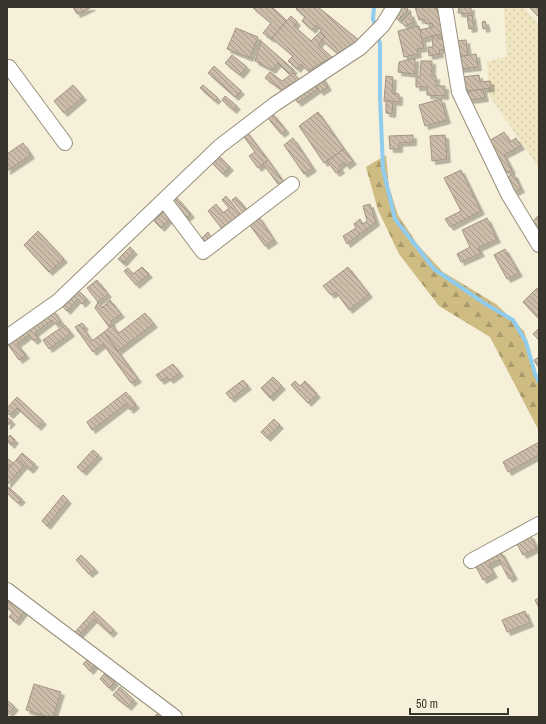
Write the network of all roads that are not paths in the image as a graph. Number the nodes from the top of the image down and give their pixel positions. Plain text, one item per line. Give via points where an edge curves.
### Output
1 (394, 7) edge
2 (445, 7) edge
3 (7, 67) edge
4 (65, 143) dead end
5 (292, 184) dead end
6 (164, 200) junction
7 (539, 246) edge
8 (7, 337) edge
9 (539, 524) edge
10 (471, 561) dead end
11 (7, 590) edge
12 (175, 717) edge

1 - 6 street via 383,25 360,48 275,104 220,146
2 - 7 street via 459,92 508,194
3 - 4 street
5 - 6 street via 203,252
6 - 8 street via 58,301
9 - 10 street
11 - 12 street

